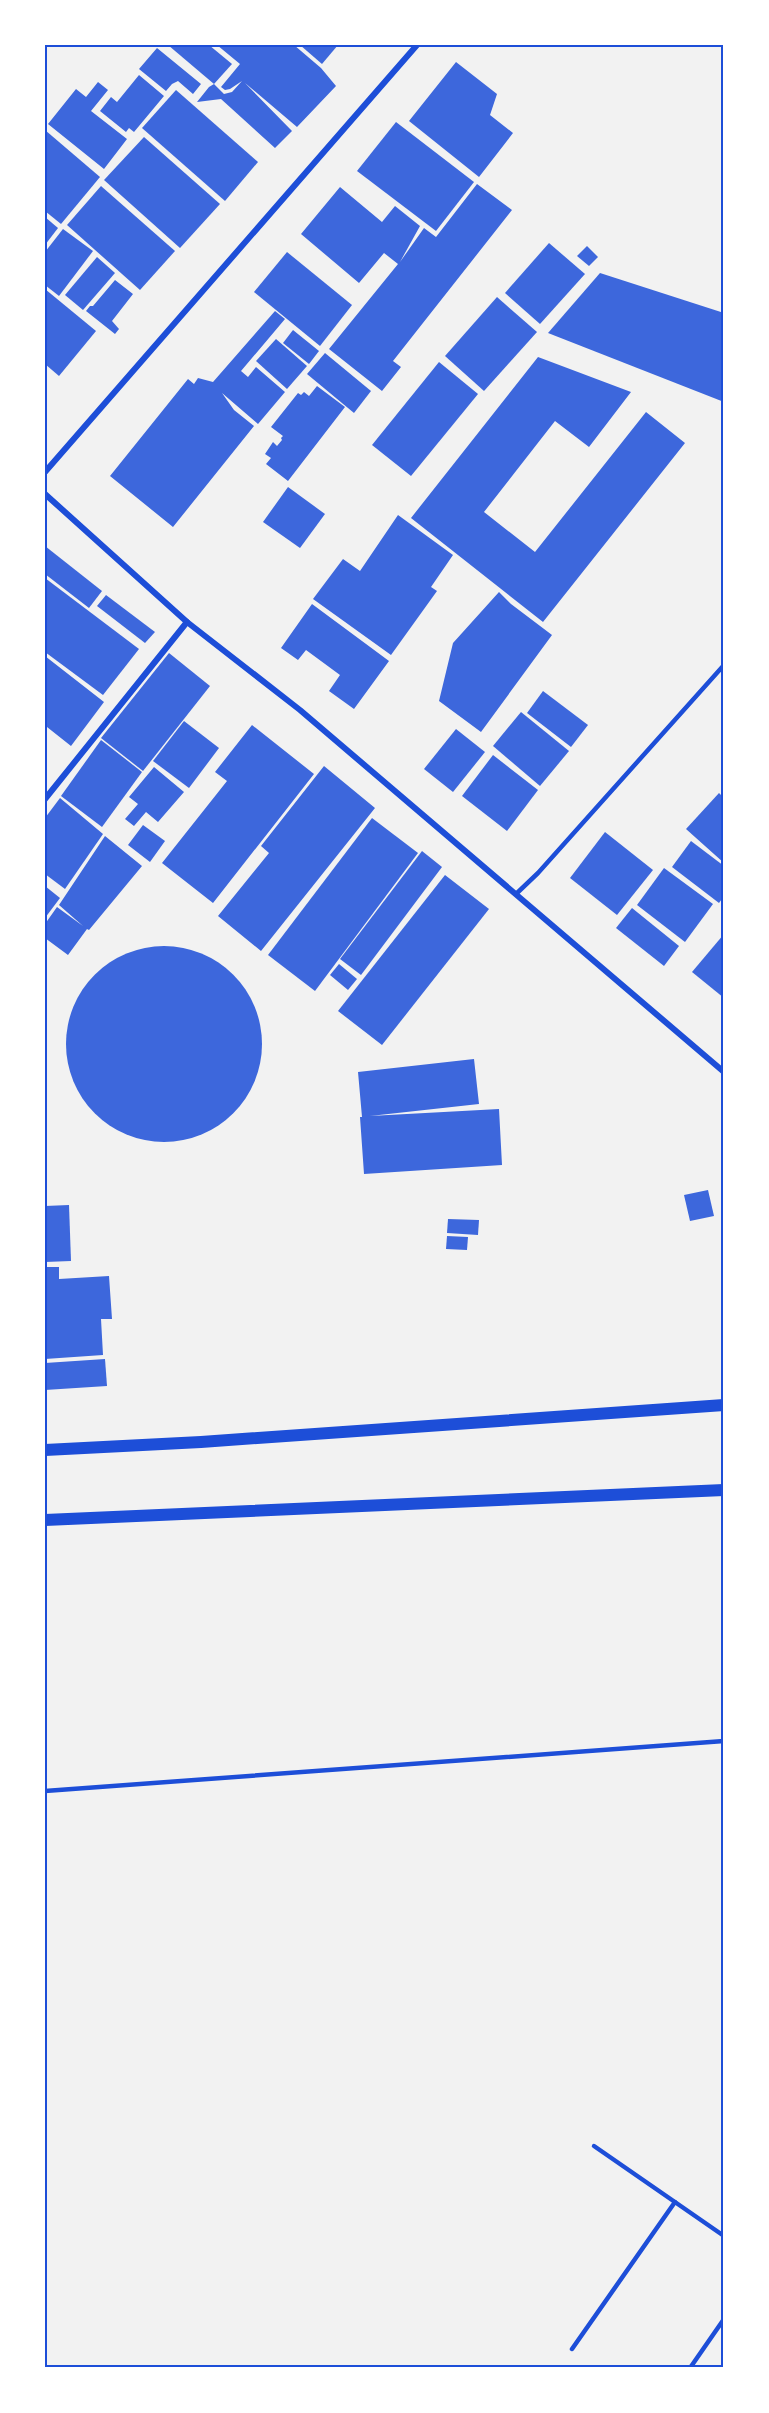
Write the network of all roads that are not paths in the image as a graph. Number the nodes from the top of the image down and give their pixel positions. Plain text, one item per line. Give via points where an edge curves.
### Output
1 (417, 45) edge
2 (45, 472) edge
3 (45, 494) edge
4 (187, 622) junction
5 (724, 665) edge
6 (45, 799) edge
7 (516, 894) junction
8 (724, 1072) edge
9 (724, 1405) edge
10 (45, 1450) edge
11 (724, 1491) edge
12 (45, 1520) edge
13 (724, 1741) edge
14 (45, 1791) edge
15 (594, 2146) dead end
16 (675, 2202) junction
17 (724, 2236) edge
18 (724, 2319) edge
19 (572, 2349) dead end
20 (690, 2368) edge

1 - 2 street
3 - 4 street
4 - 6 street
4 - 7 street via 300,710
5 - 7 lane
7 - 8 street
9 - 10 main road
11 - 12 main road
13 - 14 lane
15 - 16 lane
16 - 17 lane
16 - 19 lane
18 - 20 lane

